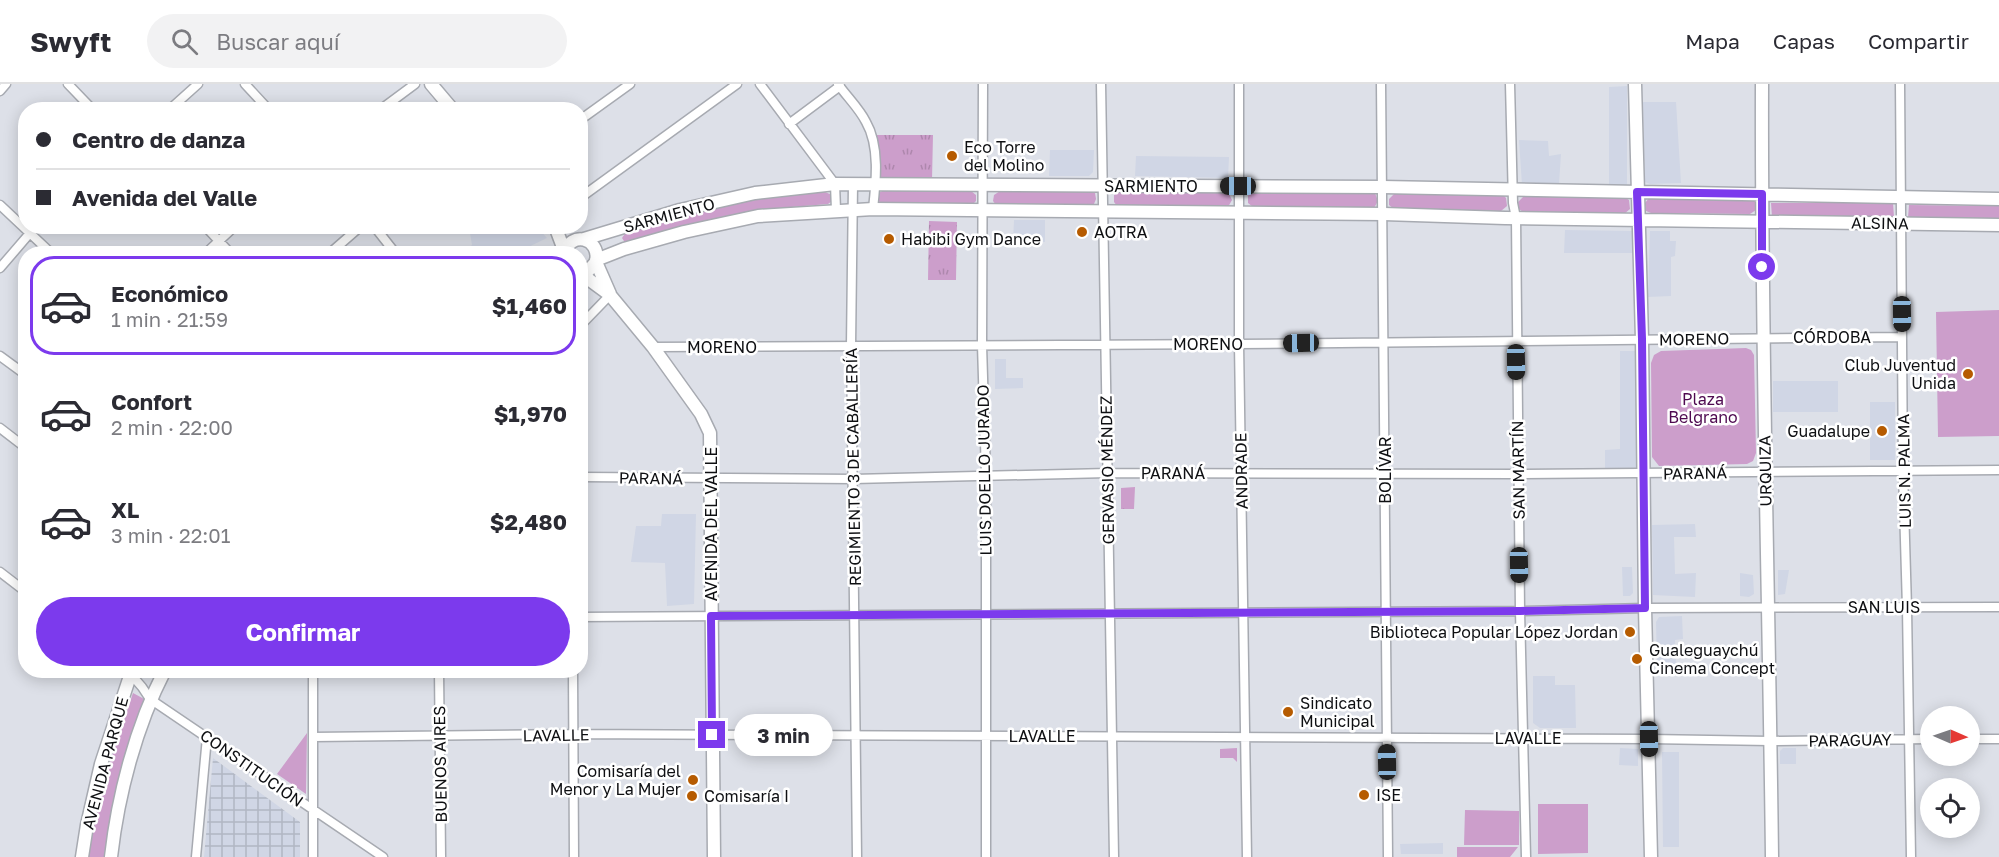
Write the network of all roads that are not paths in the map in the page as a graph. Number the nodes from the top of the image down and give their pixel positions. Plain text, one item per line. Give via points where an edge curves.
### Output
1 (6, 84) edge
2 (68, 84) edge
3 (198, 84) edge
4 (245, 84) edge
5 (415, 84) edge
6 (431, 84) edge
7 (630, 84) edge
8 (737, 84) edge
9 (760, 84) edge
10 (983, 84) edge
11 (1101, 84) edge
12 (1239, 84) edge
13 (1382, 84) edge
14 (1510, 84) edge
15 (1635, 84) edge
16 (1762, 84) edge
17 (1900, 84) edge
18 (839, 85) edge
19 (0, 91) edge
20 (85, 102) edge
21 (178, 102) edge
22 (262, 102) edge
23 (391, 102) edge
24 (446, 102) edge
25 (588, 114) edge
26 (789, 124) junction
27 (835, 184) junction
28 (853, 184) junction
29 (875, 184) junction
30 (983, 184) junction
31 (1102, 186) junction
32 (1238, 186) junction
33 (1383, 188) junction
34 (1513, 190) junction
35 (588, 192) edge
36 (1637, 192) junction
37 (1762, 194) junction
38 (1901, 196) junction
39 (1999, 199) edge
40 (0, 205) edge
41 (873, 209) junction
42 (983, 209) junction
43 (836, 210) junction
44 (852, 210) junction
45 (1102, 212) junction
46 (1238, 213) junction
47 (1384, 214) junction
48 (18, 218) edge
49 (1516, 218) junction
50 (1638, 219) junction
51 (1761, 221) junction
52 (1900, 224) junction
53 (1999, 225) edge
54 (29, 234) edge
55 (37, 234) edge
56 (212, 234) edge
57 (227, 234) edge
58 (352, 234) edge
59 (380, 234) edge
60 (574, 234) edge
61 (581, 239) junction
62 (219, 241) junction
63 (19, 246) edge
64 (46, 246) edge
65 (214, 246) edge
66 (224, 246) edge
67 (338, 246) edge
68 (390, 246) edge
69 (567, 246) edge
70 (18, 247) edge
71 (596, 261) junction
72 (0, 268) edge
73 (588, 271) edge
74 (588, 279) edge
75 (610, 295) junction
76 (588, 318) edge
77 (1762, 337) junction
78 (1902, 337) junction
79 (1642, 339) junction
80 (1516, 340) junction
81 (1384, 341) junction
82 (1104, 344) junction
83 (1239, 344) junction
84 (982, 345) junction
85 (851, 346) junction
86 (654, 347) junction
87 (0, 356) edge
88 (18, 369) edge
89 (0, 428) edge
90 (18, 442) edge
91 (1999, 470) edge
92 (1765, 471) junction
93 (1902, 472) junction
94 (1108, 473) junction
95 (1644, 473) junction
96 (1241, 474) junction
97 (1385, 474) junction
98 (1518, 474) junction
99 (986, 475) junction
100 (588, 477) edge
101 (710, 479) junction
102 (853, 479) junction
103 (0, 572) edge
104 (18, 586) edge
105 (1999, 607) edge
106 (1645, 608) junction
107 (1769, 608) junction
108 (1907, 608) junction
109 (1520, 611) junction
110 (1386, 612) junction
111 (1244, 613) junction
112 (985, 614) junction
113 (1110, 614) junction
114 (854, 615) junction
115 (711, 616) junction
116 (588, 617) edge
117 (128, 678) edge
118 (135, 678) edge
119 (161, 678) edge
120 (314, 678) edge
121 (439, 678) edge
122 (573, 678) edge
123 (150, 699) junction
124 (573, 734) junction
125 (712, 735) junction
126 (856, 735) junction
127 (440, 736) junction
128 (985, 736) junction
129 (207, 737) junction
130 (313, 737) junction
131 (1112, 737) junction
132 (1245, 737) junction
133 (1387, 738) junction
134 (1523, 738) junction
135 (1649, 739) junction
136 (1909, 739) junction
137 (1920, 739) edge
138 (1980, 739) edge
139 (1999, 739) edge
140 (1770, 741) junction
141 (313, 810) junction
142 (82, 857) edge
143 (111, 857) edge
144 (196, 857) edge
145 (313, 857) edge
146 (383, 857) edge
147 (441, 857) edge
148 (574, 857) edge
149 (714, 857) edge
150 (857, 857) edge
151 (986, 857) edge
152 (1114, 857) edge
153 (1247, 857) edge
154 (1388, 857) edge
155 (1526, 857) edge
156 (1651, 857) edge
157 (1772, 857) edge
158 (1911, 857) edge

1 - 19 street
2 - 20 street
3 - 21 street
4 - 22 street
5 - 23 street
6 - 24 main road
7 - 25 street
8 - 35 street
9 - 26 street
10 - 30 street, LUIS DOELLO JURADO
11 - 31 street, GERVASIO MÉNDEZ
12 - 32 street, ANDRADE
13 - 33 street, BOLÍVAR
14 - 34 street, SAN MARTÍN
15 - 36 main road
16 - 37 main road, URQUIZA
17 - 38 street, LUIS N. PALMA
18 - 26 street
18 - 29 street via 871,131
26 - 27 street
27 - 28 main road, SARMIENTO
27 - 43 street
27 - 61 main road, SARMIENTO via 755,193
28 - 29 main road, SARMIENTO
28 - 44 street, REGIMIENTO 3 DE CABALLERÍA
29 - 30 main road, SARMIENTO
29 - 41 street
30 - 31 main road, SARMIENTO
30 - 42 street, LUIS DOELLO JURADO
31 - 32 main road, SARMIENTO
31 - 45 street, GERVASIO MÉNDEZ
32 - 33 main road, SARMIENTO
32 - 46 street, ANDRADE
33 - 34 main road, SARMIENTO
33 - 47 street, BOLÍVAR
34 - 36 main road, SARMIENTO
34 - 49 street, SAN MARTÍN
36 - 37 main road, SARMIENTO
36 - 50 main road
37 - 38 main road, ALSINA
37 - 51 main road, URQUIZA
38 - 39 main road, ALSINA
38 - 52 street, LUIS N. PALMA
40 - 48 street
41 - 42 main road, SARMIENTO
41 - 44 main road, SARMIENTO
42 - 45 main road, SARMIENTO
42 - 84 street, LUIS DOELLO JURADO
43 - 44 main road, SARMIENTO
43 - 71 main road, SARMIENTO via 758,216 684,231
44 - 85 street, REGIMIENTO 3 DE CABALLERÍA
45 - 46 main road, SARMIENTO
45 - 82 street, GERVASIO MÉNDEZ
46 - 47 main road, SARMIENTO
46 - 83 street, ANDRADE
47 - 49 main road, SARMIENTO
47 - 81 street, BOLÍVAR
49 - 50 main road, SARMIENTO
49 - 80 street, SAN MARTÍN
50 - 51 main road, SARMIENTO
50 - 79 main road
51 - 52 main road, ALSINA
51 - 77 main road, URQUIZA
52 - 53 main road, ALSINA
52 - 78 street, LUIS N. PALMA
54 - 63 street
55 - 64 street
56 - 62 street
57 - 62 street
58 - 67 street
59 - 68 street
60 - 61 main road
61 - 69 main road
61 - 71 main road via 594,246
62 - 65 street
62 - 66 street
70 - 72 street
71 - 73 main road, SARMIENTO
71 - 75 main road
74 - 75 main road
75 - 76 street
75 - 86 main road, AVENIDA DEL VALLE
77 - 78 street, CÓRDOBA
77 - 79 street, MORENO
77 - 92 main road, URQUIZA
78 - 93 street, LUIS N. PALMA
79 - 80 street, MORENO
79 - 95 main road
80 - 81 street, MORENO
80 - 98 street, SAN MARTÍN
81 - 83 street, MORENO
81 - 97 street, BOLÍVAR
82 - 83 street, MORENO
82 - 84 street, MORENO
82 - 94 street, GERVASIO MÉNDEZ
83 - 96 street, ANDRADE
84 - 85 street, MORENO
84 - 99 street, LUIS DOELLO JURADO
85 - 86 street, MORENO
85 - 102 street, REGIMIENTO 3 DE CABALLERÍA
86 - 101 main road, AVENIDA DEL VALLE via 710,433
87 - 88 street
89 - 90 street
91 - 93 street, PARANÁ
92 - 93 street, PARANÁ
92 - 95 street, PARANÁ
92 - 107 main road, URQUIZA
93 - 108 street, LUIS N. PALMA
94 - 96 street, PARANÁ
94 - 99 street, PARANÁ
94 - 113 street, GERVASIO MÉNDEZ
95 - 98 street, PARANÁ
95 - 106 main road
96 - 97 street, PARANÁ
96 - 111 street, ANDRADE
97 - 98 street, PARANÁ
97 - 110 street, BOLÍVAR
98 - 109 street, SAN MARTÍN
99 - 102 street, PARANÁ
99 - 112 street, LUIS DOELLO JURADO
100 - 101 street, PARANÁ
101 - 102 street, PARANÁ
101 - 115 main road, AVENIDA DEL VALLE
102 - 114 street, REGIMIENTO 3 DE CABALLERÍA
103 - 104 street
105 - 108 street, SAN LUIS
106 - 107 street, SAN LUIS
106 - 109 street, SAN LUIS
106 - 135 main road
107 - 108 street, SAN LUIS
107 - 140 main road, URQUIZA
108 - 136 street, LUIS N. PALMA
109 - 110 street, SAN LUIS
109 - 134 street, SAN MARTÍN
110 - 111 street, SAN LUIS
110 - 133 street, BOLÍVAR
111 - 113 street, SAN LUIS
111 - 132 street, ANDRADE
112 - 113 street, SAN LUIS
112 - 114 street, SAN LUIS
112 - 128 street, LUIS DOELLO JURADO
113 - 131 street, GERVASIO MÉNDEZ
114 - 115 street, SAN LUIS
114 - 126 street, REGIMIENTO 3 DE CABALLERÍA
115 - 116 street, SAN LUIS
115 - 125 main road, AVENIDA DEL VALLE
117 - 142 main road, AVENIDA PARQUE via 101,764
118 - 123 street, CONSTITUCIÓN
119 - 123 main road, AVENIDA PARQUE
120 - 130 street
121 - 127 street, BUENOS AIRES
122 - 124 street
123 - 129 street, CONSTITUCIÓN
123 - 143 main road, AVENIDA PARQUE via 123,791
124 - 125 street, LAVALLE
124 - 127 street, LAVALLE
124 - 148 street
125 - 126 street, LAVALLE
125 - 149 main road, AVENIDA DEL VALLE
126 - 128 street, LAVALLE
126 - 150 street, REGIMIENTO 3 DE CABALLERÍA
127 - 130 street, LAVALLE
127 - 147 street, BUENOS AIRES
128 - 131 street, LAVALLE
128 - 151 street, LUIS DOELLO JURADO
129 - 141 street, CONSTITUCIÓN
129 - 144 street
130 - 141 street
131 - 132 street, LAVALLE
131 - 152 street, GERVASIO MÉNDEZ
132 - 133 street, LAVALLE
132 - 153 street, ANDRADE
133 - 134 street, LAVALLE
133 - 154 street, BOLÍVAR
134 - 135 street, LAVALLE
134 - 155 street, SAN MARTÍN
135 - 140 street, LAVALLE
135 - 156 main road
136 - 137 street, PARAGUAY
136 - 140 street, PARAGUAY
136 - 158 street, LUIS N. PALMA
138 - 139 street
140 - 157 main road, URQUIZA
141 - 145 street
141 - 146 street, CONSTITUCIÓN

